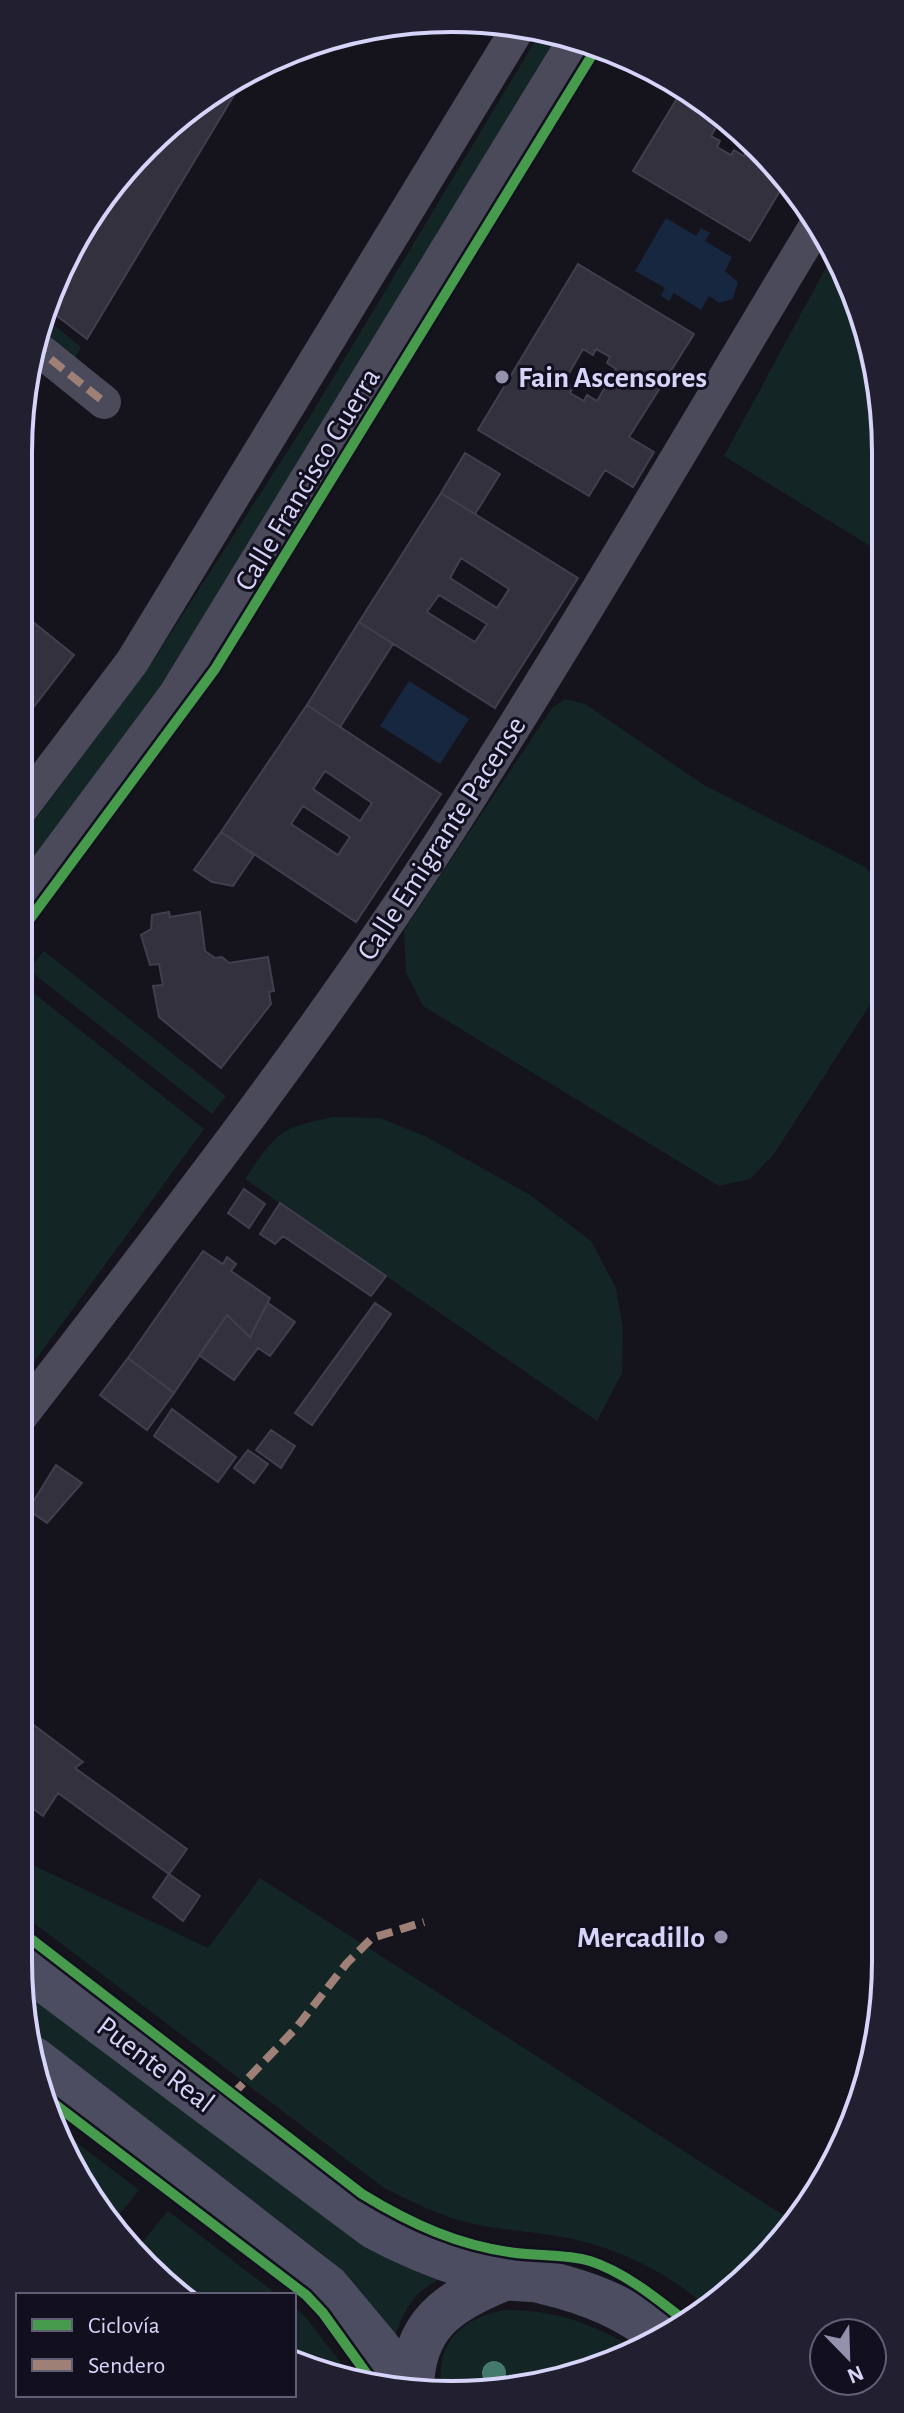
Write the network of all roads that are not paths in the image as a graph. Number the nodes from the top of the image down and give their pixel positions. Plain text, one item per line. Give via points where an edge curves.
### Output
1 (513, 37) edge
2 (570, 49) edge
3 (811, 234) edge
4 (44, 353) edge
5 (104, 402) dead end
6 (32, 794) edge
7 (32, 887) edge
8 (32, 1402) edge
9 (32, 1972) edge
10 (46, 2068) edge
11 (504, 2279) junction
12 (652, 2330) edge
13 (399, 2377) edge
14 (411, 2379) edge

1 - 6 street, Calle Francisco Guerra via 132,662
2 - 7 street, Calle Francisco Guerra via 175,695
3 - 8 street, Calle Emigrante Pacense via 445,837 241,1130
4 - 5 street
9 - 11 main road, Puente Real via 374,2227
10 - 13 main road, Puente Real via 328,2287
11 - 12 main road, Puente Real via 540,2281 591,2296 630,2313
11 - 14 main road, Puente Real via 463,2295 441,2312 425,2332

